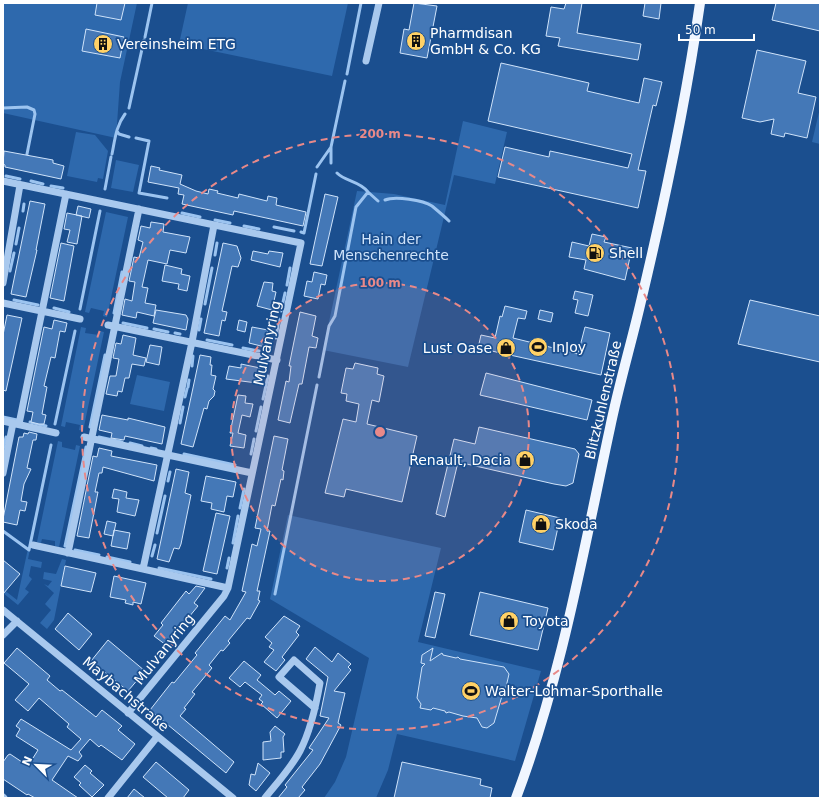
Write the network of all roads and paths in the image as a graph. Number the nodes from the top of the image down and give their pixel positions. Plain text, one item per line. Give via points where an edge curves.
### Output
1 (379, 3) edge
2 (700, 3) edge
3 (366, 61) dead end
4 (3, 181) edge
5 (20, 185) junction
6 (66, 194) junction
7 (138, 209) junction
8 (214, 225) junction
9 (3, 283) edge
10 (3, 303) edge
11 (42, 311) junction
12 (80, 319) dead end
13 (111, 326) junction
14 (192, 342) junction
15 (277, 360) junction
16 (3, 421) edge
17 (16, 424) junction
18 (56, 433) dead end
19 (88, 438) junction
20 (168, 456) junction
21 (3, 473) edge
22 (252, 473) junction
23 (33, 545) dead end
24 (68, 553) junction
25 (143, 569) junction
26 (228, 588) junction
27 (3, 610) edge
28 (17, 622) junction
29 (3, 636) edge
30 (315, 708) junction
31 (128, 713) junction
32 (157, 737) junction
33 (108, 798) edge
34 (233, 798) edge
35 (265, 798) edge
36 (516, 798) edge

1 - 3 street
2 - 36 main road, Blitzkuhlenstraße via 675,148 610,427 585,552 555,674
4 - 5 street, Mulvanyring
5 - 6 street, Mulvanyring
5 - 9 street
6 - 7 street, Mulvanyring
6 - 11 street
7 - 8 street, Mulvanyring
7 - 13 street
8 - 14 street
8 - 15 street, Mulvanyring via 301,243
10 - 11 street
11 - 12 street
11 - 17 street
13 - 14 street
13 - 19 street
14 - 15 street
14 - 20 street
15 - 22 street, Mulvanyring
16 - 17 street
17 - 18 street
17 - 21 street
19 - 20 street
19 - 24 street
20 - 22 street
20 - 25 street
22 - 26 street, Mulvanyring
23 - 24 street
24 - 25 street
25 - 26 street
26 - 31 street, Mulvanyring
27 - 28 street, Maybachstraße
28 - 29 street
28 - 31 street, Maybachstraße
30 - 30 street via 320,683 294,660 279,677
30 - 35 street via 299,752
31 - 32 street, Maybachstraße
32 - 33 street
32 - 34 street, Maybachstraße

